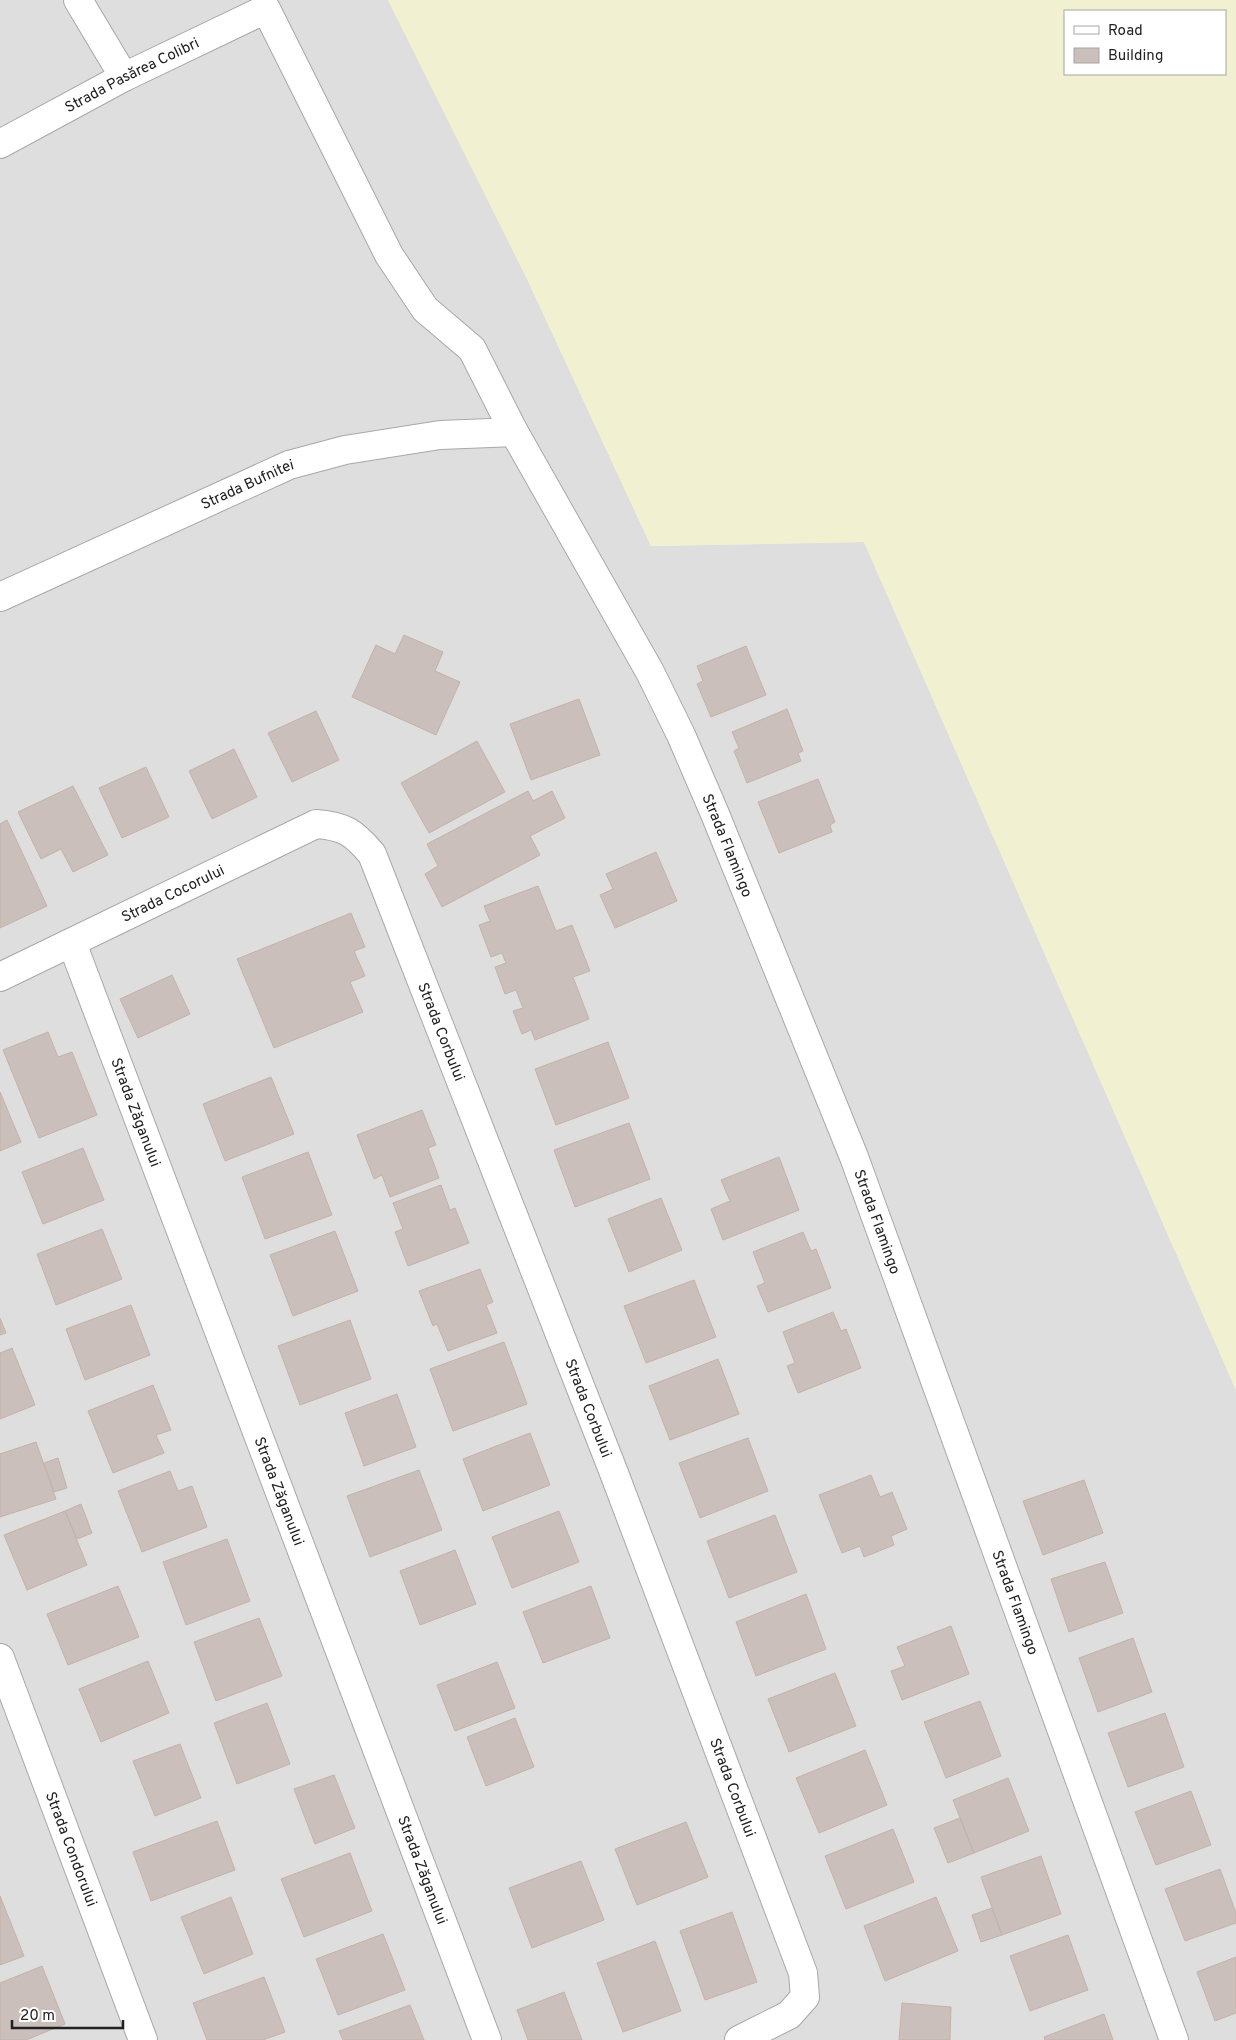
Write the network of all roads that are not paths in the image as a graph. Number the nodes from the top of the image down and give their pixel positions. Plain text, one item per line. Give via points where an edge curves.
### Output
1 (78, 0) edge
2 (266, 9) joint
3 (124, 77) junction
4 (0, 144) edge
5 (514, 432) junction
6 (0, 597) edge
7 (350, 831) joint
8 (72, 943) junction
9 (0, 977) edge
10 (0, 1658) edge
11 (143, 2040) edge
12 (487, 2040) edge
13 (739, 2040) edge
14 (1174, 2040) edge

1 - 3 street
2 - 3 street, Strada Pasărea Colibri
2 - 5 street, Strada Flamingo via 389,255 425,309 472,349
3 - 4 street, Strada Pasărea Colibri
5 - 6 street, Strada Bufnitei via 440,435 345,450 289,465
5 - 14 street, Strada Flamingo via 650,672 715,814 854,1156
7 - 8 street, Strada Cocorului via 334,825 316,824
7 - 13 street, Strada Corbului via 372,854 803,1973 805,1997 789,2015
8 - 9 street, Strada Cocorului
8 - 12 street, Strada Zăganului
10 - 11 street, Strada Condorului

